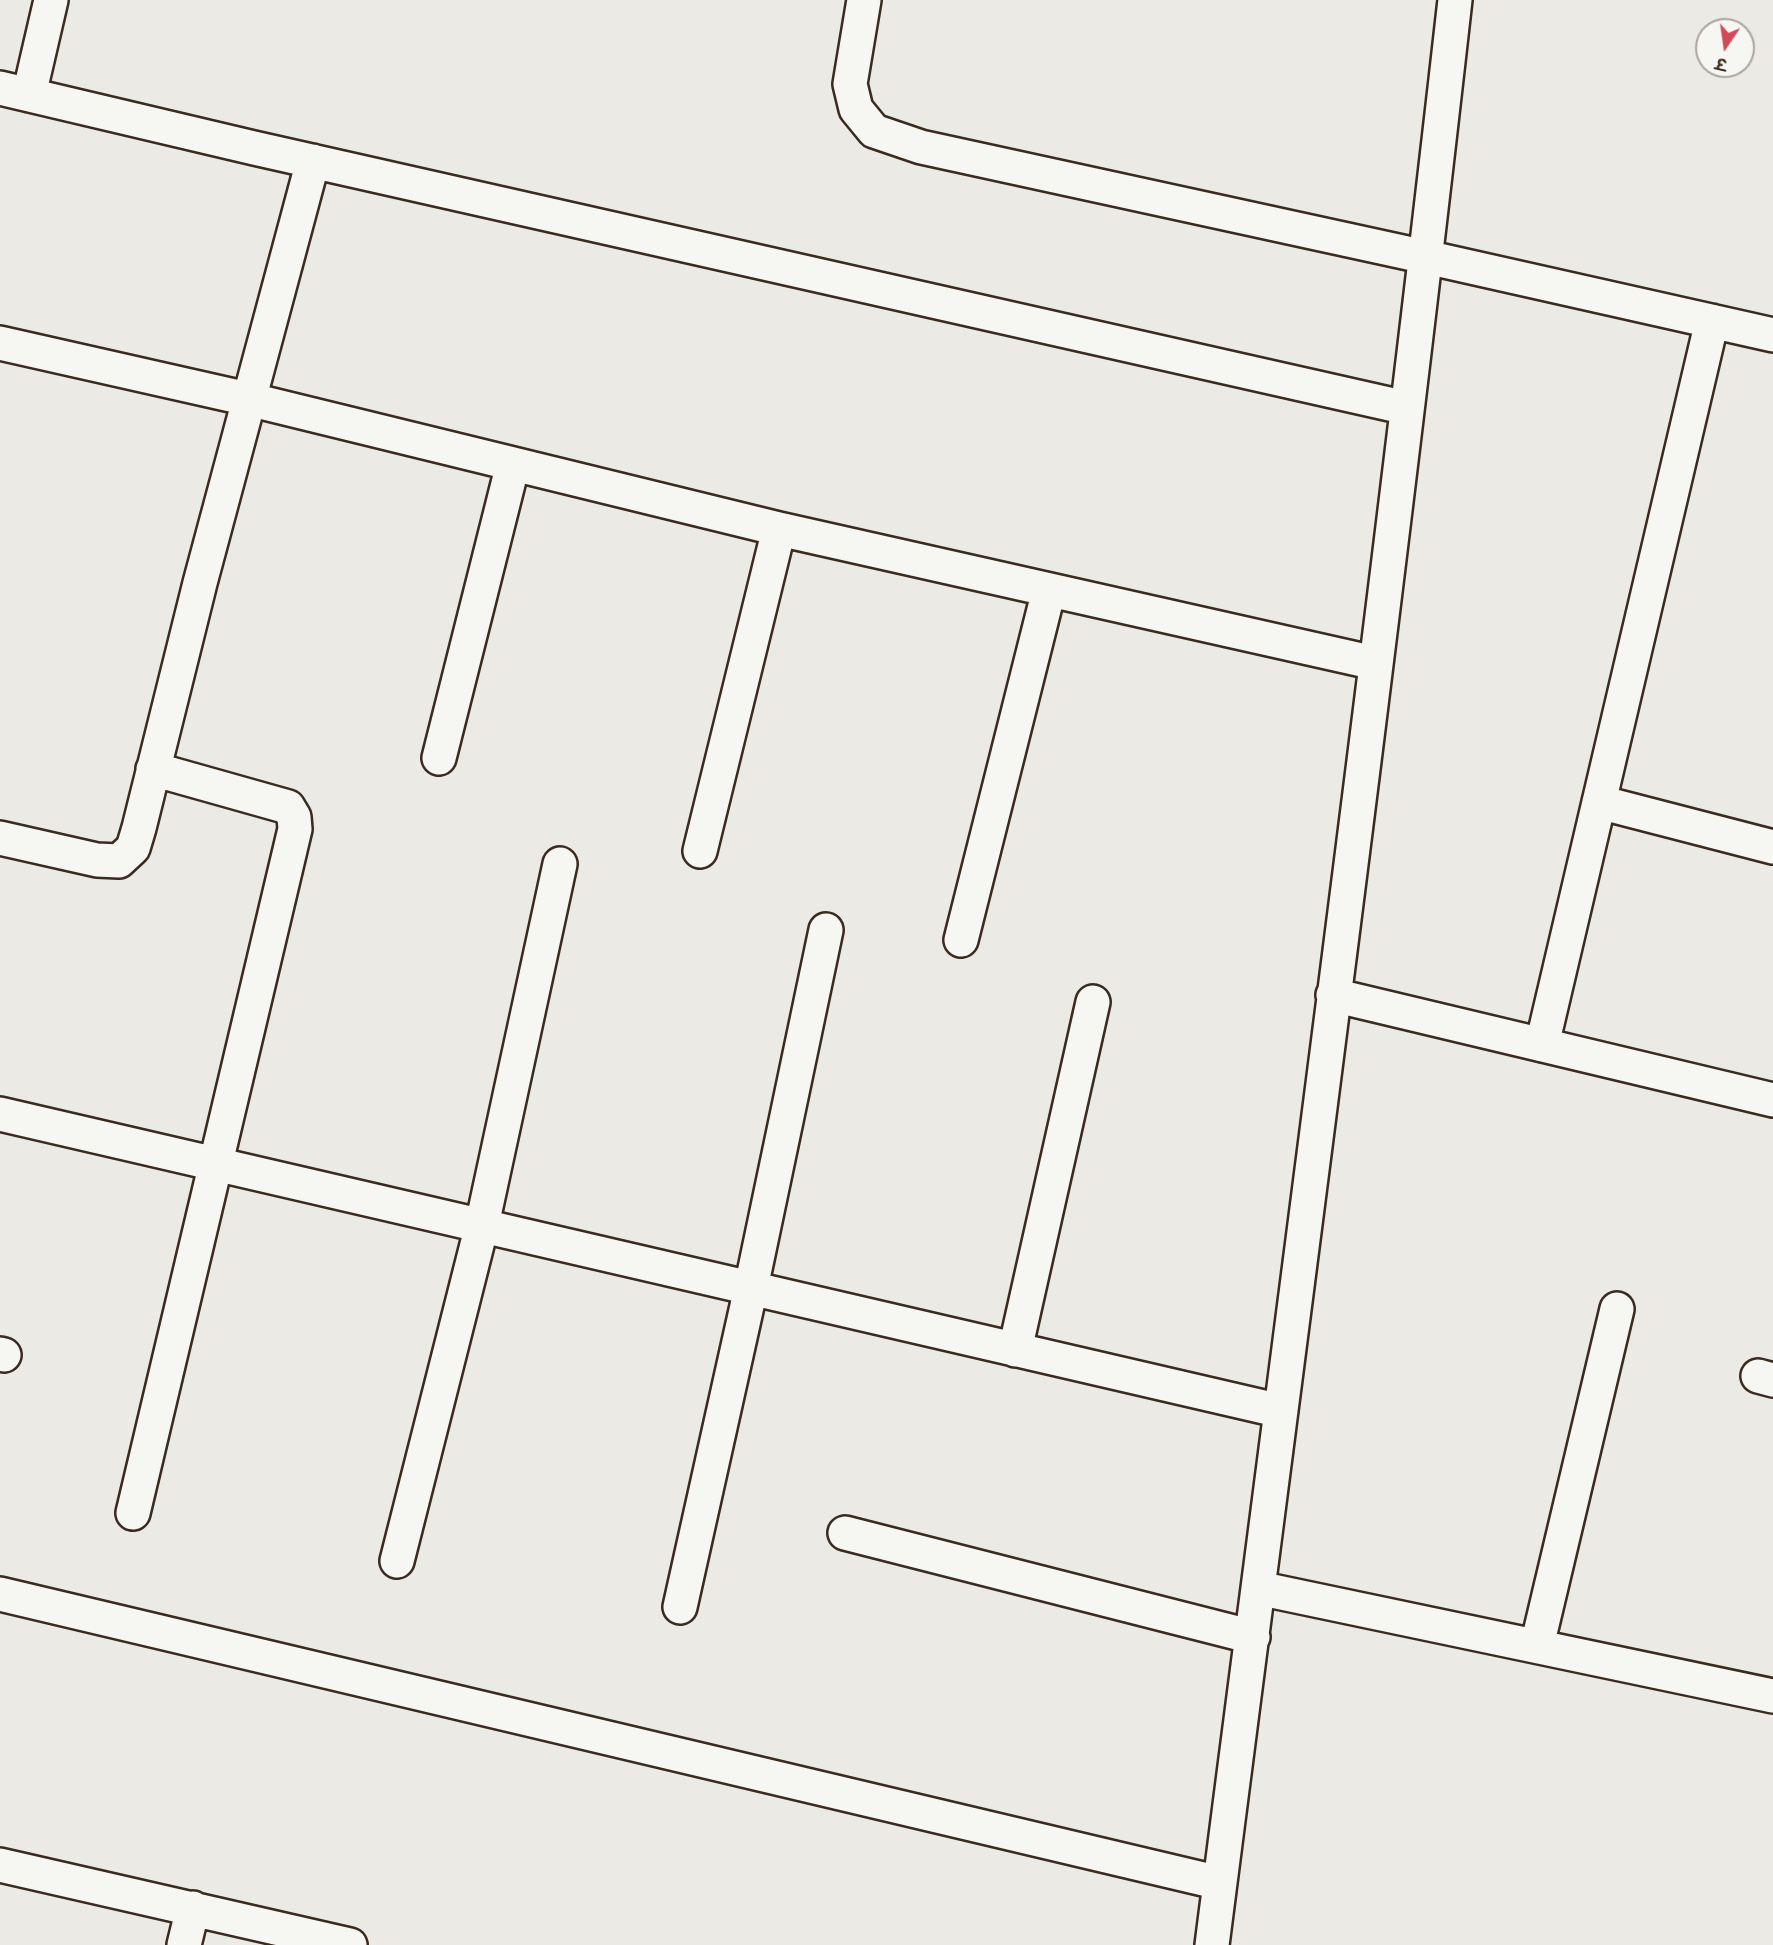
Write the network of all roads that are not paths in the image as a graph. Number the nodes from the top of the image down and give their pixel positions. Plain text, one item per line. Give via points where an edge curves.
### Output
1 (51, 0) edge
2 (864, 0) edge
3 (1455, 0) edge
4 (14, 91) edge
5 (312, 161) junction
6 (1426, 257) junction
7 (1712, 321) junction
8 (1773, 335) edge
9 (0, 343) edge
10 (248, 399) junction
11 (1407, 408) junction
12 (513, 464) junction
13 (779, 529) junction
14 (1048, 590) junction
15 (1375, 663) junction
16 (439, 758) dead end
17 (153, 769) junction
18 (1599, 802) junction
19 (0, 838) edge
20 (1773, 847) edge
21 (700, 851) dead end
22 (560, 864) dead end
23 (826, 930) dead end
24 (961, 940) dead end
25 (1333, 995) junction
26 (1093, 1002) dead end
27 (1542, 1045) junction
28 (1773, 1101) edge
29 (0, 1114) edge
30 (217, 1164) junction
31 (482, 1226) junction
32 (751, 1288) junction
33 (1617, 1309) dead end
34 (1015, 1350) junction
35 (1281, 1411) junction
36 (134, 1514) dead end
37 (845, 1533) dead end
38 (397, 1561) dead end
39 (1258, 1588) junction
40 (0, 1593) edge
41 (680, 1607) dead end
42 (1253, 1637) junction
43 (1538, 1646) junction
44 (1773, 1696) edge
45 (0, 1865) edge
46 (1220, 1882) junction
47 (193, 1908) junction
48 (184, 1945) edge
49 (350, 1945) edge
50 (1212, 1945) edge

1 - 4 street
2 - 6 street via 850,84 856,109 874,131 921,147
3 - 6 street
4 - 5 street
5 - 10 street
5 - 11 street
6 - 7 street
6 - 11 street
7 - 8 street
7 - 18 street
9 - 10 street
10 - 12 street
10 - 17 street
11 - 15 street
12 - 13 street
12 - 16 street
13 - 14 street
13 - 21 street
14 - 15 street
14 - 24 street
15 - 25 street
17 - 19 street via 133,848 119,861 97,860
17 - 30 street via 288,807 294,817 295,829
18 - 20 street
18 - 27 street
22 - 31 street
23 - 32 street
25 - 27 street
25 - 35 street
26 - 34 street
27 - 28 street
29 - 30 street
30 - 31 street
30 - 36 street
31 - 32 street
31 - 38 street
32 - 34 street
32 - 41 street
33 - 43 street
34 - 35 street
35 - 39 street
37 - 42 street
39 - 42 street
39 - 43 street
40 - 46 street
42 - 46 street
43 - 44 street
45 - 47 street
46 - 50 street
47 - 48 street
47 - 49 street

